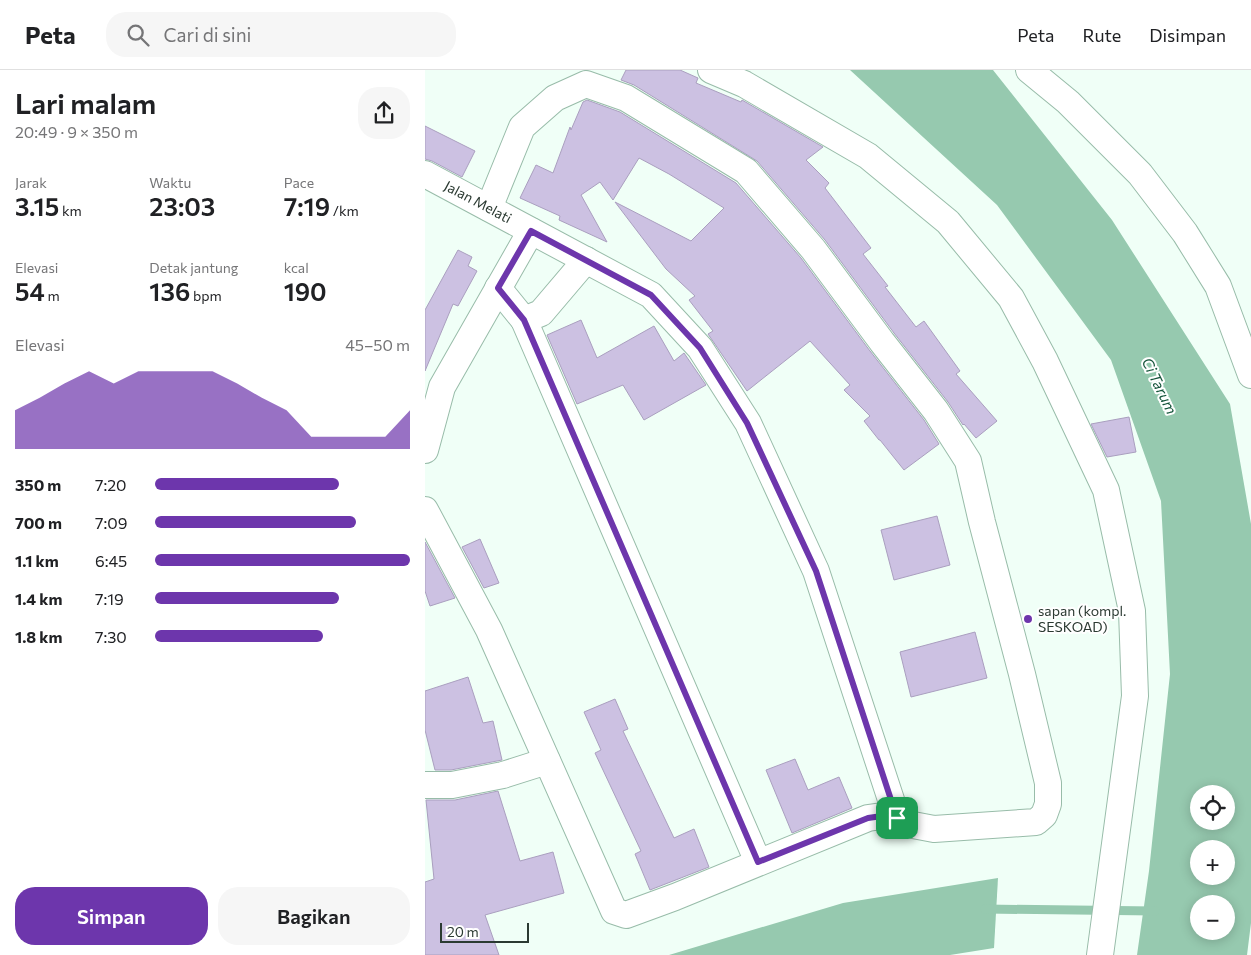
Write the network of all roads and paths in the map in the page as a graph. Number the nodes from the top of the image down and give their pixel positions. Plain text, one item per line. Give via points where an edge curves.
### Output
1 (711, 70) edge
2 (1029, 70) edge
3 (425, 174) edge
4 (489, 208) junction
5 (531, 231) junction
6 (586, 260) junction
7 (498, 288) junction
8 (524, 320) junction
9 (1251, 375) edge
10 (425, 450) edge
11 (425, 510) edge
12 (547, 762) junction
13 (425, 785) edge
14 (897, 818) junction
15 (758, 862) junction
16 (1102, 942) edge

1 - 16 street via 744,84 868,156 948,222 1011,298 1045,361 1106,490 1132,611 1135,696
2 - 9 street via 1068,102 1140,174 1185,233 1218,286
3 - 4 street, Jalan Melati
4 - 5 street, Jalan Melati
4 - 14 street via 522,127 555,98 586,84 627,98 746,171 813,249 936,411 968,461 1048,783 1048,804 1044,815 1036,822 933,829 913,826
5 - 6 street, Jalan Melati
5 - 7 street
6 - 8 street via 541,313
6 - 14 street, Jalan Melati via 651,295 700,348 747,423 816,571
7 - 8 street
7 - 10 street via 442,387
8 - 15 street
11 - 12 street via 489,630
12 - 13 street via 452,785
12 - 15 street via 614,911 627,915
14 - 15 street via 868,818

